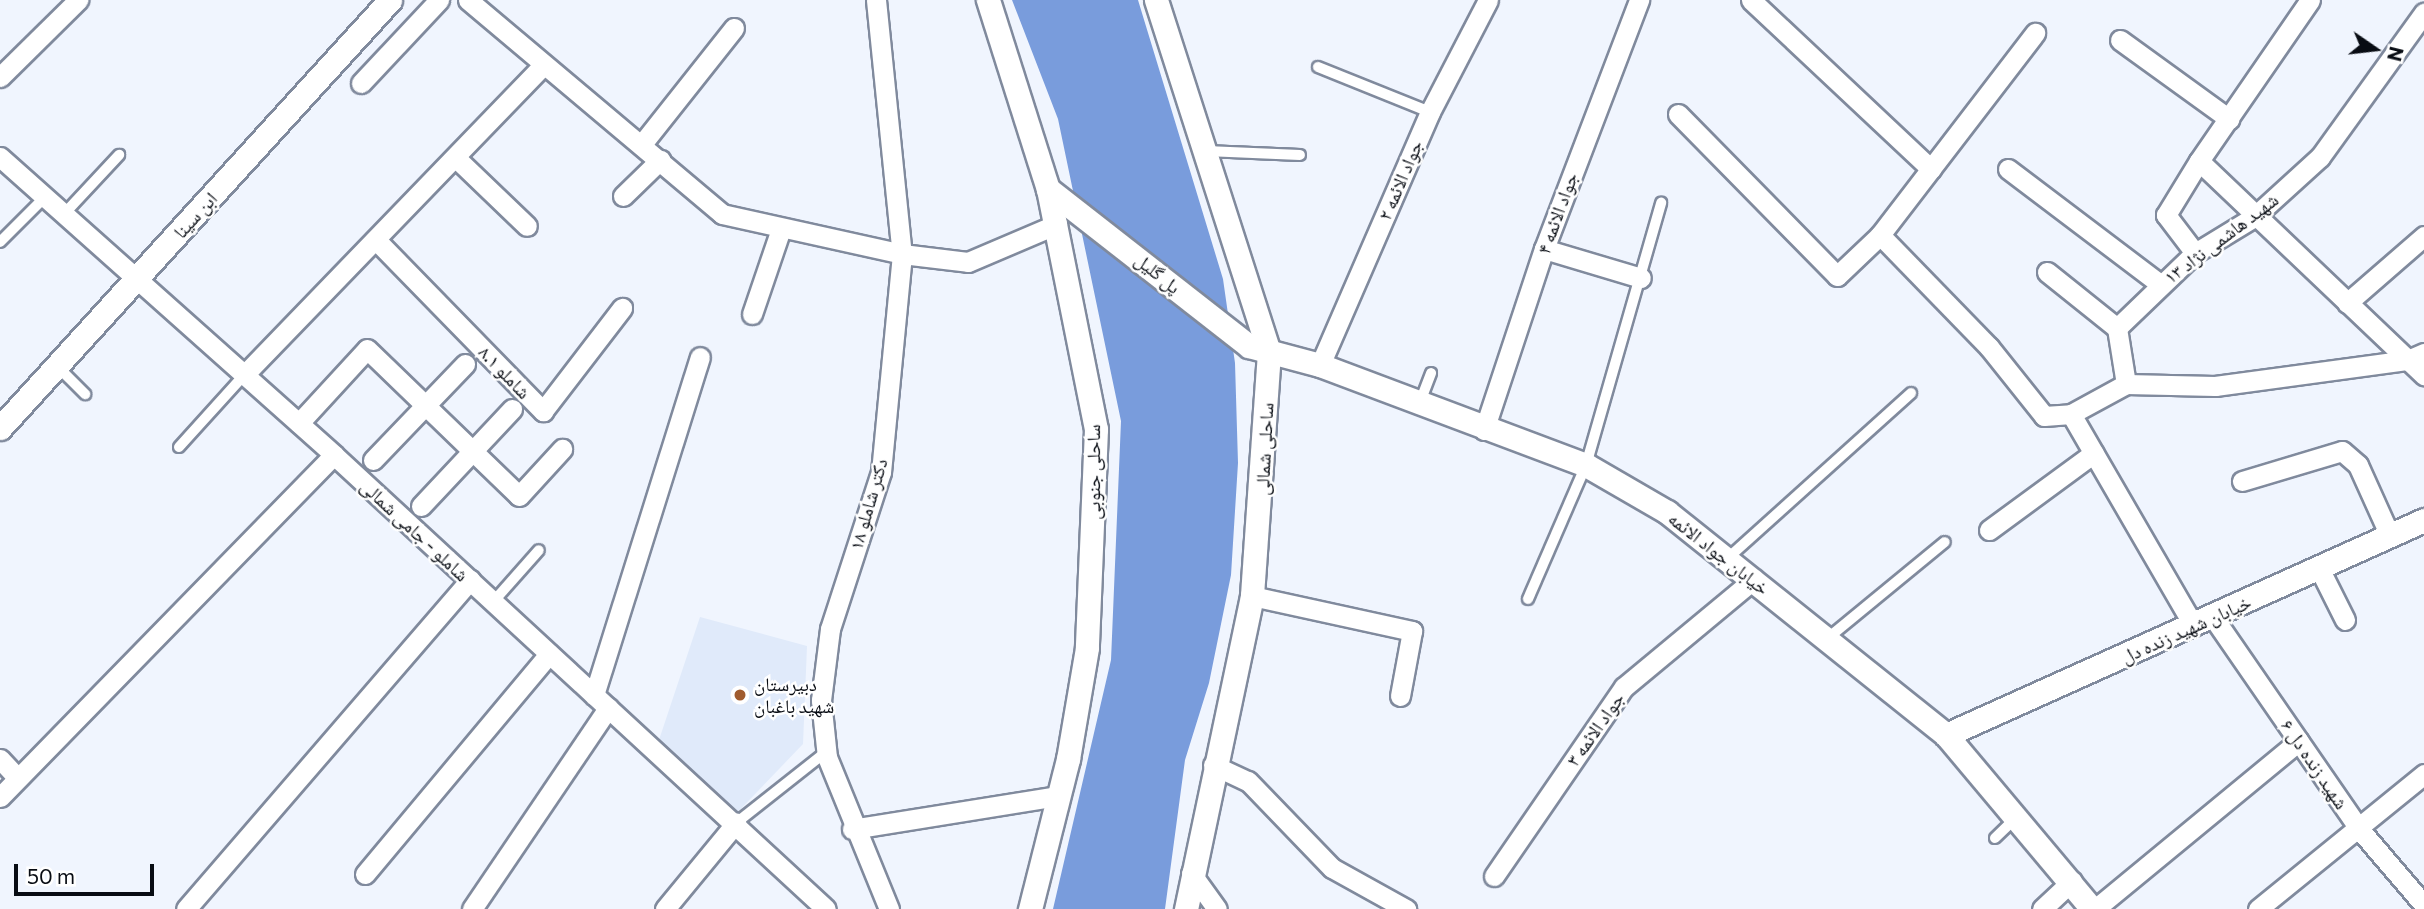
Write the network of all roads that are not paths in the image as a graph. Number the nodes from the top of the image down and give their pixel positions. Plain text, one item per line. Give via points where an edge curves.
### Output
1 (78, 0) edge
2 (390, 0) edge
3 (439, 0) edge
4 (468, 0) edge
5 (876, 0) edge
6 (988, 0) edge
7 (1156, 0) edge
8 (1488, 0) edge
9 (1640, 0) edge
10 (1751, 0) edge
11 (2304, 3) edge
12 (2424, 13) edge
13 (734, 28) dead end
14 (2035, 33) dead end
15 (2120, 40) dead end
16 (542, 66) junction
17 (1318, 67) dead end
18 (0, 77) edge
19 (361, 83) dead end
20 (1430, 112) junction
21 (1678, 114) dead end
22 (2229, 119) junction
23 (642, 144) junction
24 (1203, 151) junction
25 (120, 155) dead end
26 (1300, 155) dead end
27 (0, 157) edge
28 (456, 158) junction
29 (660, 160) junction
30 (2199, 162) junction
31 (1931, 169) junction
32 (2008, 169) dead end
33 (1058, 194) junction
34 (623, 196) dead end
35 (45, 197) junction
36 (1661, 203) dead end
37 (64, 214) junction
38 (2254, 217) junction
39 (1057, 224) junction
40 (527, 226) dead end
41 (781, 229) junction
42 (1880, 235) junction
43 (2424, 236) edge
44 (377, 241) junction
45 (0, 242) edge
46 (1544, 249) junction
47 (2195, 253) junction
48 (902, 254) junction
49 (2047, 272) dead end
50 (1641, 278) junction
51 (137, 279) junction
52 (2160, 284) junction
53 (2347, 303) junction
54 (622, 308) dead end
55 (752, 314) dead end
56 (2117, 328) junction
57 (1259, 349) junction
58 (2416, 356) edge
59 (700, 357) dead end
60 (465, 364) dead end
61 (1320, 365) junction
62 (57, 366) junction
63 (1431, 373) dead end
64 (244, 374) junction
65 (2424, 375) edge
66 (2126, 384) junction
67 (1911, 393) dead end
68 (85, 394) dead end
69 (1419, 404) junction
70 (426, 407) junction
71 (512, 410) dead end
72 (2071, 414) junction
73 (299, 423) junction
74 (0, 428) edge
75 (1484, 430) junction
76 (178, 447) dead end
77 (562, 449) dead end
78 (474, 452) junction
79 (2094, 453) junction
80 (334, 455) junction
81 (373, 460) dead end
82 (1586, 465) junction
83 (2242, 481) dead end
84 (421, 506) dead end
85 (2424, 520) edge
86 (1989, 530) dead end
87 (2390, 536) junction
88 (1945, 542) dead end
89 (538, 550) dead end
90 (1729, 557) junction
91 (2319, 568) junction
92 (1754, 579) junction
93 (470, 580) junction
94 (1252, 596) junction
95 (1528, 599) dead end
96 (493, 602) junction
97 (2346, 620) dead end
98 (2204, 621) junction
99 (1828, 638) junction
100 (549, 654) junction
101 (1400, 696) dead end
102 (601, 702) junction
103 (1946, 735) junction
104 (2300, 741) junction
105 (827, 751) junction
106 (0, 759) edge
107 (1213, 765) junction
108 (2424, 774) edge
109 (18, 778) junction
110 (1058, 796) junction
111 (0, 797) edge
112 (2016, 817) junction
113 (736, 823) junction
114 (852, 829) junction
115 (2360, 830) junction
116 (1995, 838) dead end
117 (1191, 873) junction
118 (365, 874) dead end
119 (1494, 876) dead end
120 (2072, 881) junction
121 (805, 902) edge
122 (2424, 905) edge
123 (1186, 906) edge
124 (186, 909) edge
125 (472, 909) edge
126 (665, 909) edge
127 (825, 909) edge
128 (889, 909) edge
129 (1030, 909) edge
130 (1216, 909) edge
131 (1406, 909) edge
132 (2042, 909) edge
133 (2093, 909) edge
134 (2258, 909) edge

1 - 18 street
2 - 51 street, ابن سینا
3 - 19 street
4 - 16 street
5 - 48 street, دکتر شاملو ۱۸
6 - 33 street, ساحلی جنوبی
7 - 24 street, ساحلی شمالی
8 - 20 street, جواد الائمه ۲
9 - 46 street, جواد الائمه ۴
10 - 31 street
11 - 22 street
12 - 38 street, شهید هاشمی نژاد ۱۳ via 2320,157
13 - 23 street
14 - 31 street
15 - 22 street
16 - 23 street
16 - 28 street
17 - 20 lane
20 - 61 street, جواد الائمه ۲
21 - 42 street via 1837,276
22 - 30 street
23 - 29 street
24 - 26 lane
24 - 57 street, ساحلی شمالی
25 - 37 lane
27 - 35 street, شاملو - جامی شمالی
28 - 40 street
28 - 44 street
29 - 34 street
29 - 41 street via 722,214
30 - 38 street
30 - 47 street via 2166,215
31 - 42 street
32 - 52 street
33 - 39 street, ساحلی جنوبی
33 - 57 street, پل گلیل
35 - 37 street, شاملو - جامی شمالی
35 - 45 lane
36 - 50 lane
37 - 51 street, شاملو - جامی شمالی
38 - 47 street, شهید هاشمی نژاد ۱۳
38 - 53 street
39 - 48 street via 968,262
39 - 110 street, ساحلی جنوبی via 1096,429 1087,648
41 - 48 street
41 - 55 street
42 - 72 street via 1989,347 2035,410 2044,416
43 - 53 street
44 - 54 street, شاملو ۸.۱ via 543,411
44 - 64 street
46 - 50 street
46 - 75 street, جواد الائمه ۴
47 - 52 street, شهید هاشمی نژاد ۱۳
48 - 105 street, دکتر شاملو ۱۸ via 881,472 830,629 821,700
49 - 56 street
50 - 82 lane
51 - 62 street, ابن سینا
51 - 64 street, شاملو - جامی شمالی
52 - 56 street, شهید هاشمی نژاد ۱۳
53 - 58 street
56 - 66 street
57 - 61 street, خیابان جواد الائمه
57 - 94 street, ساحلی شمالی
58 - 65 street
58 - 66 street via 2215,386
59 - 102 street
60 - 70 street
61 - 69 street, خیابان جواد الائمه
62 - 68 lane
62 - 74 street, ابن سینا
63 - 69 lane
64 - 73 street, شاملو - جامی شمالی
64 - 76 lane
66 - 72 street
67 - 90 lane
69 - 75 street, خیابان جواد الائمه
70 - 73 street via 366,349
70 - 78 street
70 - 81 street
71 - 78 street
72 - 79 street, شهید زنده دل ۶
73 - 80 street, شاملو - جامی شمالی
75 - 82 street, خیابان جواد الائمه
77 - 78 street via 519,496
78 - 84 street
79 - 86 street
79 - 98 street, شهید زنده دل ۶
80 - 93 street, شاملو - جامی شمالی
80 - 109 street
82 - 90 street, خیابان جواد الائمه via 1667,512
82 - 95 lane
83 - 87 street via 2342,451 2358,465
85 - 87 street, خیابان شهید زنده دل
87 - 91 street, خیابان شهید زنده دل
88 - 99 lane
89 - 96 lane
90 - 92 street, خیابان جواد الائمه
91 - 97 street
91 - 98 street, خیابان شهید زنده دل
92 - 99 street, خیابان جواد الائمه
92 - 119 street, جواد الائمه ۳ via 1624,687
93 - 96 street, شاملو - جامی شمالی
93 - 124 street
94 - 101 street via 1412,631
94 - 107 street, ساحلی شمالی
96 - 100 street, شاملو - جامی شمالی
98 - 103 street, خیابان شهید زنده دل
98 - 104 street, شهید زنده دل ۶
99 - 103 street, خیابان جواد الائمه
100 - 102 street, شاملو - جامی شمالی
100 - 118 street
102 - 113 street, شاملو - جامی شمالی
102 - 125 street
103 - 112 street, خیابان جواد الائمه
104 - 115 street, شهید زنده دل ۶
104 - 133 street
105 - 113 lane
105 - 114 street, دکتر شاملو ۱۸
106 - 109 street
107 - 117 street, ساحلی شمالی
107 - 131 street via 1248,781 1332,868
108 - 115 street
109 - 111 street
110 - 114 street
110 - 129 street, ساحلی جنوبی
112 - 116 lane
112 - 120 street, خیابان جواد الائمه
113 - 121 street, شاملو - جامی شمالی
113 - 126 street
114 - 128 street, دکتر شاملو ۱۸
115 - 122 street, شهید زنده دل ۶
115 - 134 street
117 - 123 street, ساحلی شمالی
117 - 130 street
120 - 132 street
120 - 133 street, خیابان جواد الائمه
121 - 127 street, شاملو - جامی شمالی
123 - 130 street

